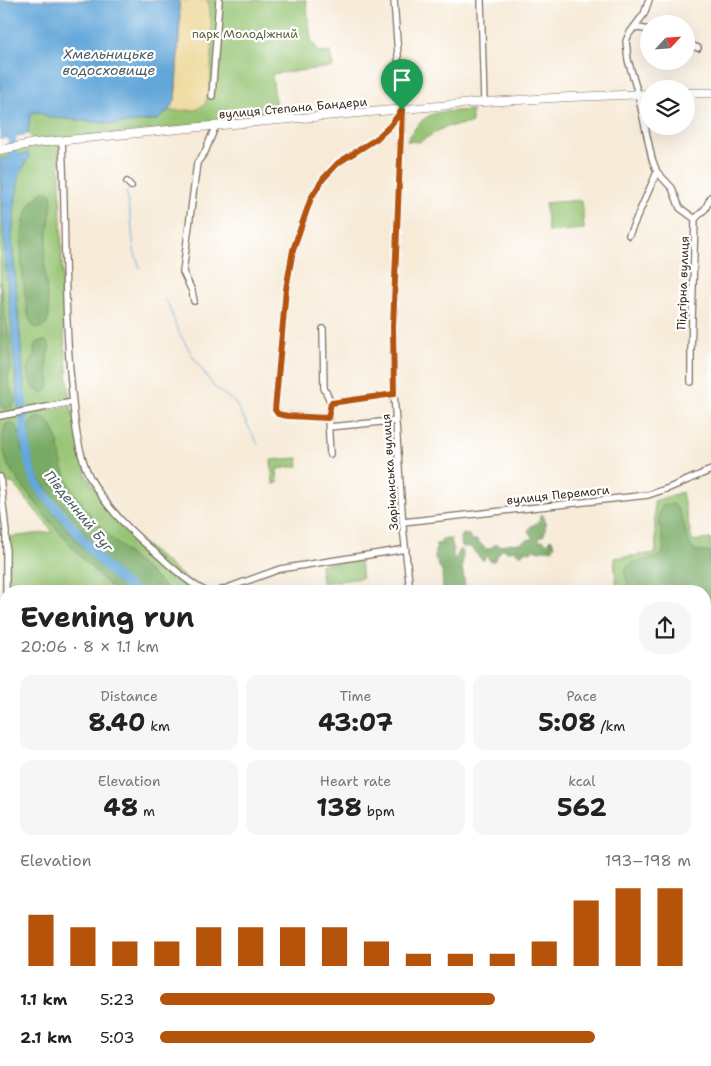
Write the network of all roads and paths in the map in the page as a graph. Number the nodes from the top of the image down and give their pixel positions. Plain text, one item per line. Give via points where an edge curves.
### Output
1 (219, 0) edge
2 (394, 0) edge
3 (481, 0) edge
4 (649, 0) edge
5 (634, 27) junction
6 (640, 28) edge
7 (695, 47) edge
8 (698, 48) dead end
9 (695, 93) edge
10 (711, 93) edge
11 (638, 94) junction
12 (212, 96) dead end
13 (484, 102) junction
14 (402, 110) junction
15 (216, 125) junction
16 (62, 140) junction
17 (0, 150) edge
18 (657, 172) junction
19 (711, 197) edge
20 (695, 219) junction
21 (629, 235) dead end
22 (194, 302) dead end
23 (323, 329) dead end
24 (692, 382) dead end
25 (394, 394) junction
26 (73, 402) junction
27 (331, 403) junction
28 (0, 416) edge
29 (328, 418) junction
30 (392, 421) dead end
31 (329, 427) junction
32 (330, 454) dead end
33 (711, 470) edge
34 (0, 477) edge
35 (403, 522) junction
36 (3, 544) edge
37 (406, 548) junction
38 (6, 585) edge
39 (196, 585) edge
40 (235, 585) edge
41 (409, 585) edge

1 - 12 street
2 - 14 street, Зарічанська вулиця
3 - 13 street
4 - 5 street, Підгірна вулиця
5 - 6 street
5 - 11 street, Підгірна вулиця via 626,48
7 - 8 street
9 - 10 main road
11 - 13 main road, вулиця Степана Бандери
11 - 18 street, Підгірна вулиця
13 - 14 main road, вулиця Степана Бандери
14 - 15 main road, вулиця Степана Бандери
14 - 25 street, Зарічанська вулиця via 393,327
14 - 29 street via 376,139 338,163 323,179 311,198 293,250 286,289 275,410 288,416
15 - 16 main road, вулиця Степана Бандери
15 - 22 street via 198,162 183,272
16 - 17 main road, вулиця Степана Бандери
16 - 26 street via 66,335
18 - 20 street, Підгірна вулиця via 672,188 680,208
18 - 21 street
19 - 20 street
20 - 24 street, Підгірна вулиця
23 - 27 street via 324,388
25 - 27 street
25 - 35 street, Зарічанська вулиця
26 - 28 street
26 - 39 street via 80,450 89,476 102,496 143,542
27 - 29 street
29 - 31 street
30 - 31 street
31 - 32 street
33 - 35 street, вулиця Перемоги via 648,495
34 - 36 street
35 - 37 street, Зарічанська вулиця
36 - 38 street
37 - 40 street via 280,569
37 - 41 street, Зарічанська вулиця

